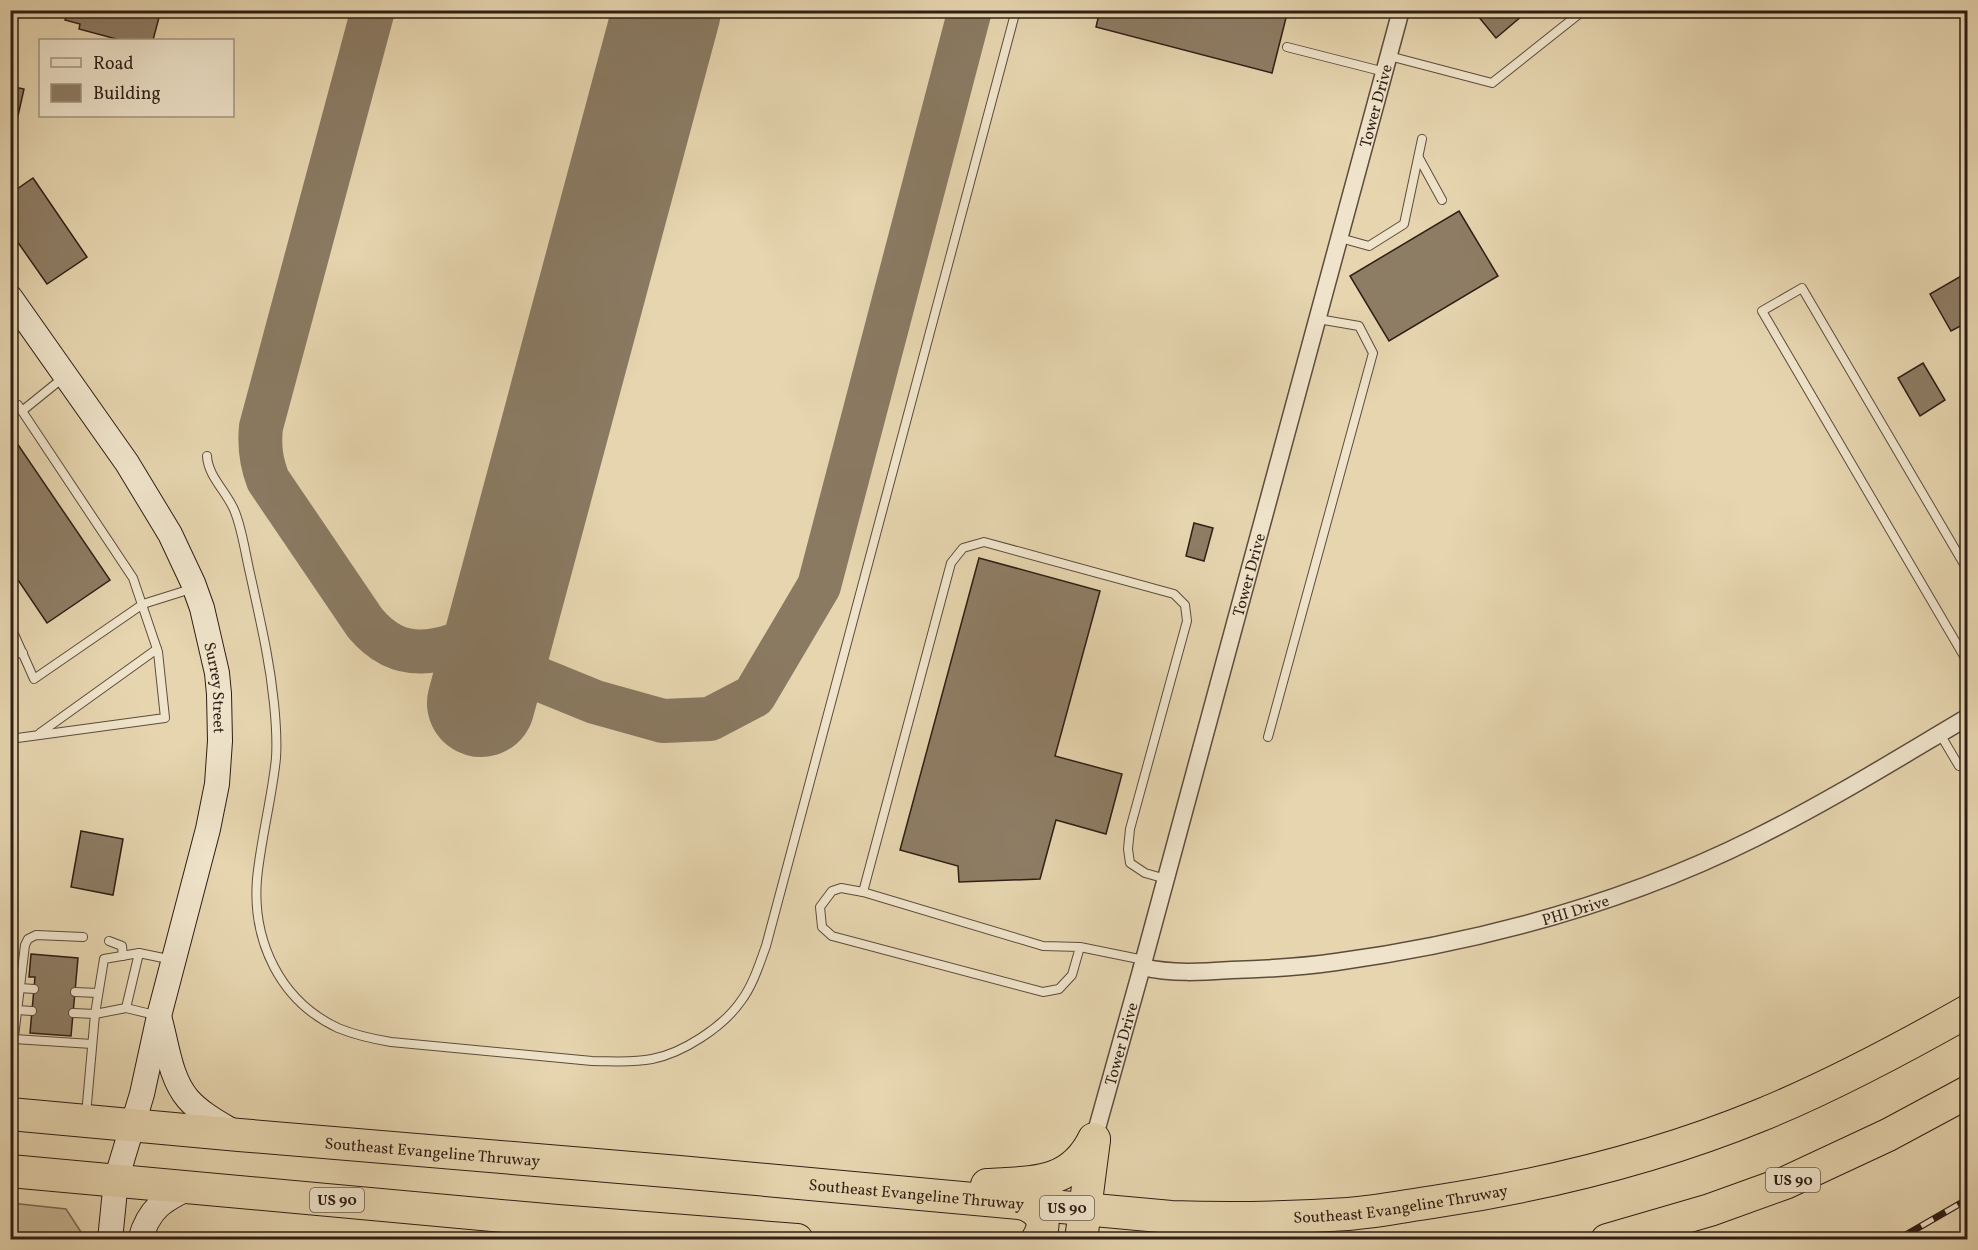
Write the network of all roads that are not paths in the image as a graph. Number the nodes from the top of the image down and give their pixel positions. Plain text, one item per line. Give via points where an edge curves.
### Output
1 (1016, 10) edge
2 (1401, 10) edge
3 (1584, 10) edge
4 (1287, 47) dead end
5 (1387, 64) junction
6 (1422, 139) dead end
7 (1419, 158) junction
8 (1442, 200) dead end
9 (1340, 238) junction
10 (10, 297) edge
11 (1318, 319) junction
12 (66, 376) junction
13 (10, 410) edge
14 (22, 411) junction
15 (207, 456) dead end
16 (1968, 571) edge
17 (195, 588) junction
18 (143, 603) junction
19 (10, 625) edge
20 (158, 649) junction
21 (22, 653) junction
22 (10, 654) edge
23 (1967, 661) edge
24 (1968, 717) edge
25 (1940, 734) junction
26 (37, 735) junction
27 (1268, 736) dead end
28 (10, 739) edge
29 (1959, 766) dead end
30 (1166, 879) junction
31 (863, 892) junction
32 (83, 937) dead end
33 (109, 941) dead end
34 (1080, 947) junction
35 (139, 953) junction
36 (123, 956) junction
37 (174, 960) junction
38 (1143, 964) junction
39 (20, 988) junction
40 (34, 989) dead end
41 (75, 992) dead end
42 (98, 993) junction
43 (126, 1008) junction
44 (17, 1010) junction
45 (32, 1011) dead end
46 (1968, 1011) edge
47 (74, 1013) dead end
48 (95, 1014) junction
49 (159, 1016) junction
50 (14, 1038) junction
51 (92, 1044) junction
52 (10, 1070) edge
53 (1968, 1092) edge
54 (10, 1114) edge
55 (86, 1122) junction
56 (131, 1126) junction
57 (239, 1135) junction
58 (1094, 1139) junction
59 (10, 1171) edge
60 (116, 1180) junction
61 (191, 1187) junction
62 (888, 1191) junction
63 (1025, 1204) junction
64 (1084, 1225) edge
65 (557, 1226) junction
66 (734, 1237) edge
67 (110, 1239) edge
68 (140, 1239) edge
69 (638, 1239) edge
70 (797, 1239) edge
71 (1037, 1239) edge
72 (1607, 1239) edge

1 - 15 lane via 766,946 740,1003 720,1023 678,1051 623,1062 391,1042 339,1028 315,1015 296,998 268,956 257,906 257,878 276,754 267,650 235,512 212,473
2 - 5 street, Tower Drive
3 - 5 lane via 1492,83
4 - 5 lane
5 - 9 street, Tower Drive
6 - 7 lane
7 - 8 lane
7 - 9 lane via 1404,224 1369,246
9 - 11 street, Tower Drive
10 - 12 street, Surrey Street
11 - 27 lane via 1359,326 1373,353
11 - 30 street, Tower Drive
12 - 14 lane
12 - 17 street, Surrey Street via 127,463 170,534
13 - 14 lane via 18,405
14 - 18 lane via 133,578
16 - 23 lane via 1802,288 1762,311
17 - 18 lane
17 - 37 street, Surrey Street via 217,674 220,741 208,829
18 - 20 lane
18 - 21 lane via 34,679
19 - 21 lane
20 - 26 lane
20 - 26 lane via 165,718
21 - 22 lane
24 - 25 street, PHI Drive
25 - 29 lane
25 - 38 street, PHI Drive via 1754,839 1668,877 1518,927 1453,943 1299,967 1162,972
26 - 28 lane
30 - 31 lane via 1145,873 1130,863 1128,849 1130,829 1187,621 1185,605 1174,594 984,542 963,548 951,563
30 - 38 street, Tower Drive
31 - 34 lane via 1043,946
31 - 34 lane via 841,888 832,891 820,907 822,927 832,936 1043,992 1059,989 1072,975
32 - 39 lane via 36,934 28,939 23,951
33 - 36 lane via 122,946
34 - 38 lane
35 - 36 lane
35 - 37 lane
35 - 43 lane
36 - 42 lane via 104,959
37 - 49 street, Surrey Street
38 - 58 street, Tower Drive
39 - 40 lane
39 - 44 lane
41 - 42 lane
42 - 48 lane
43 - 48 lane
43 - 49 lane
44 - 45 lane
44 - 50 lane
46 - 64 highway, Southeast Evangeline Thruway / US 90 via 1853,1073 1761,1115 1629,1161 1543,1182 1350,1214 1171,1217
47 - 48 lane
48 - 51 lane
49 - 56 street, Surrey Street via 142,1095
49 - 57 street via 172,1066 188,1099
50 - 51 lane
50 - 52 lane
51 - 55 lane
53 - 72 highway, US 90 via 1785,1183 1710,1210
54 - 55 highway, Southeast Evangeline Thruway / US 90
55 - 56 highway, Southeast Evangeline Thruway / US 90
56 - 57 highway, Southeast Evangeline Thruway / US 90
56 - 60 street, Surrey Street
57 - 62 highway, Southeast Evangeline Thruway / US 90
58 - 62 highway via 1075,1166 1050,1179
58 - 64 highway
59 - 60 highway, US 90
60 - 61 highway, US 90
60 - 67 street, Surrey Street
61 - 65 highway, US 90
61 - 68 street via 159,1205
62 - 63 highway, Southeast Evangeline Thruway / US 90
63 - 64 highway, Southeast Evangeline Thruway / US 90
63 - 71 highway via 1041,1218 1042,1232
65 - 66 highway, US 90
65 - 69 highway
66 - 70 highway, US 90

